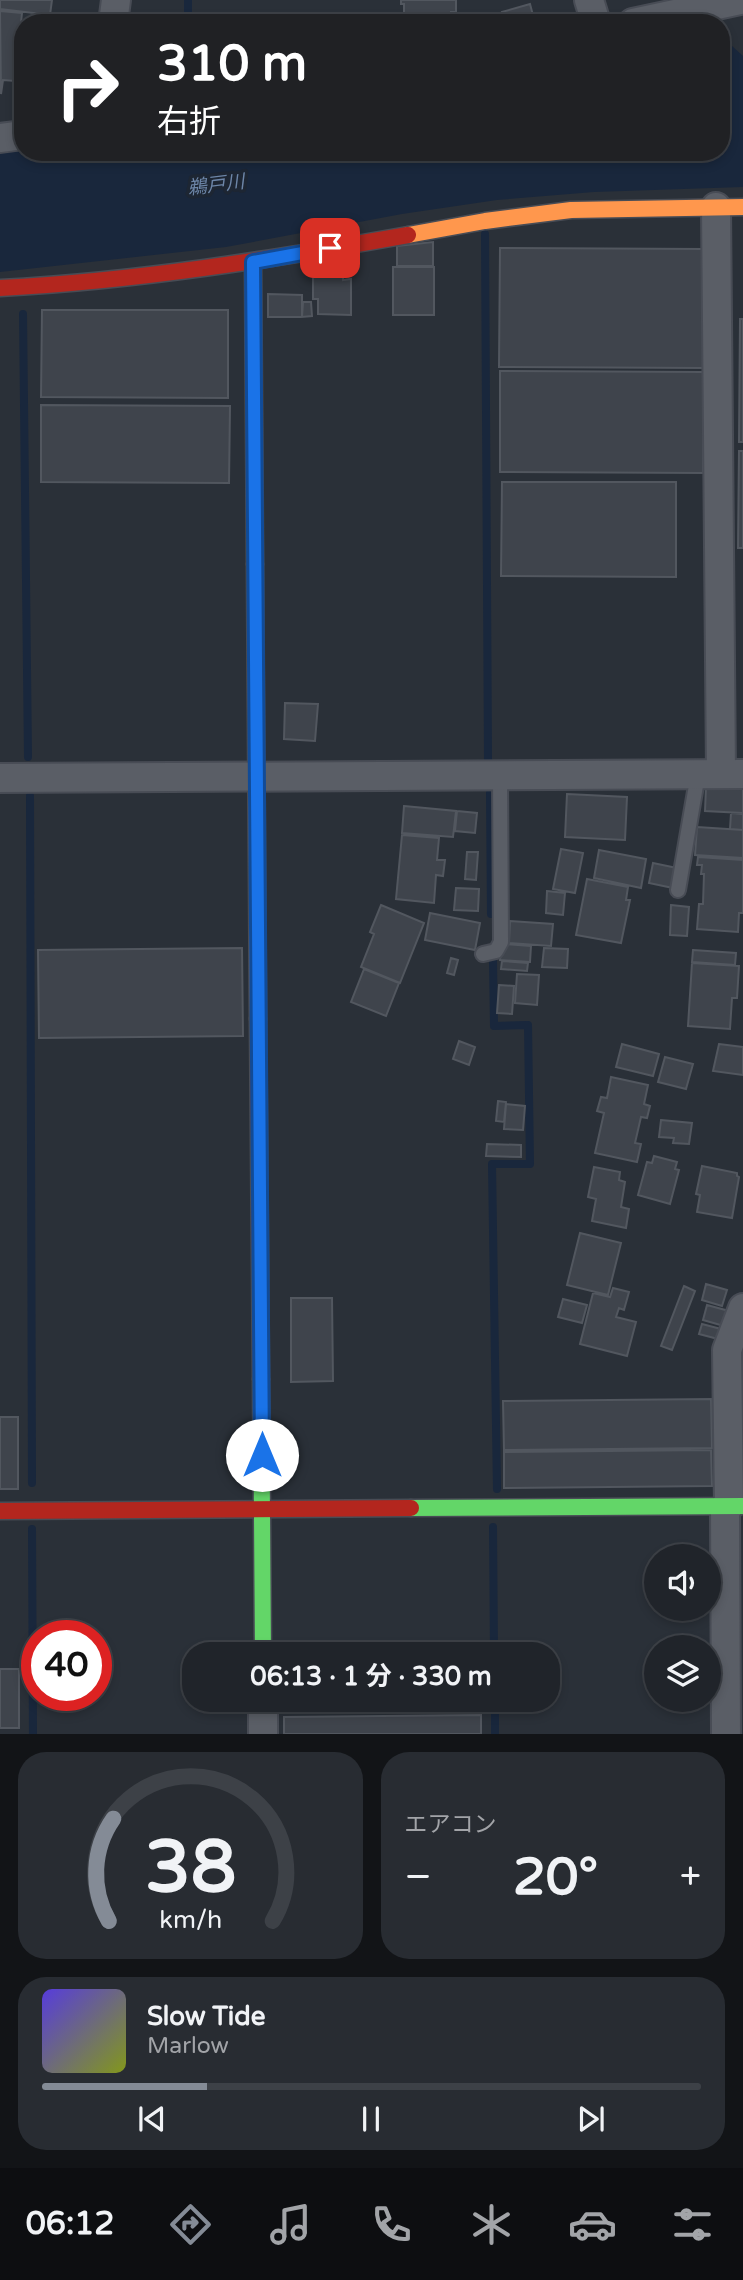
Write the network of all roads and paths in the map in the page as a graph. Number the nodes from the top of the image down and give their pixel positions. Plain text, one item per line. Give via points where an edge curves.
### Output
1 (740, 0) edge
2 (675, 14) edge
3 (730, 207) edge
4 (253, 262) junction
5 (0, 288) edge
6 (721, 774) edge
7 (499, 775) junction
8 (257, 776) junction
9 (0, 778) edge
10 (678, 890) dead end
11 (483, 954) dead end
12 (743, 1308) edge
13 (732, 1507) edge
14 (262, 1509) junction
15 (0, 1511) edge
16 (263, 1642) edge
17 (263, 1712) edge
18 (263, 1734) edge
19 (726, 1734) edge

1 - 2 street
3 - 4 street via 571,210
3 - 6 street
4 - 5 street
4 - 8 street
6 - 7 street
6 - 10 lane
7 - 8 street
7 - 11 lane via 501,942 496,951
8 - 9 street
8 - 14 street
12 - 13 street via 727,1350
13 - 14 street
13 - 19 street
14 - 15 street
14 - 16 street
17 - 18 street

